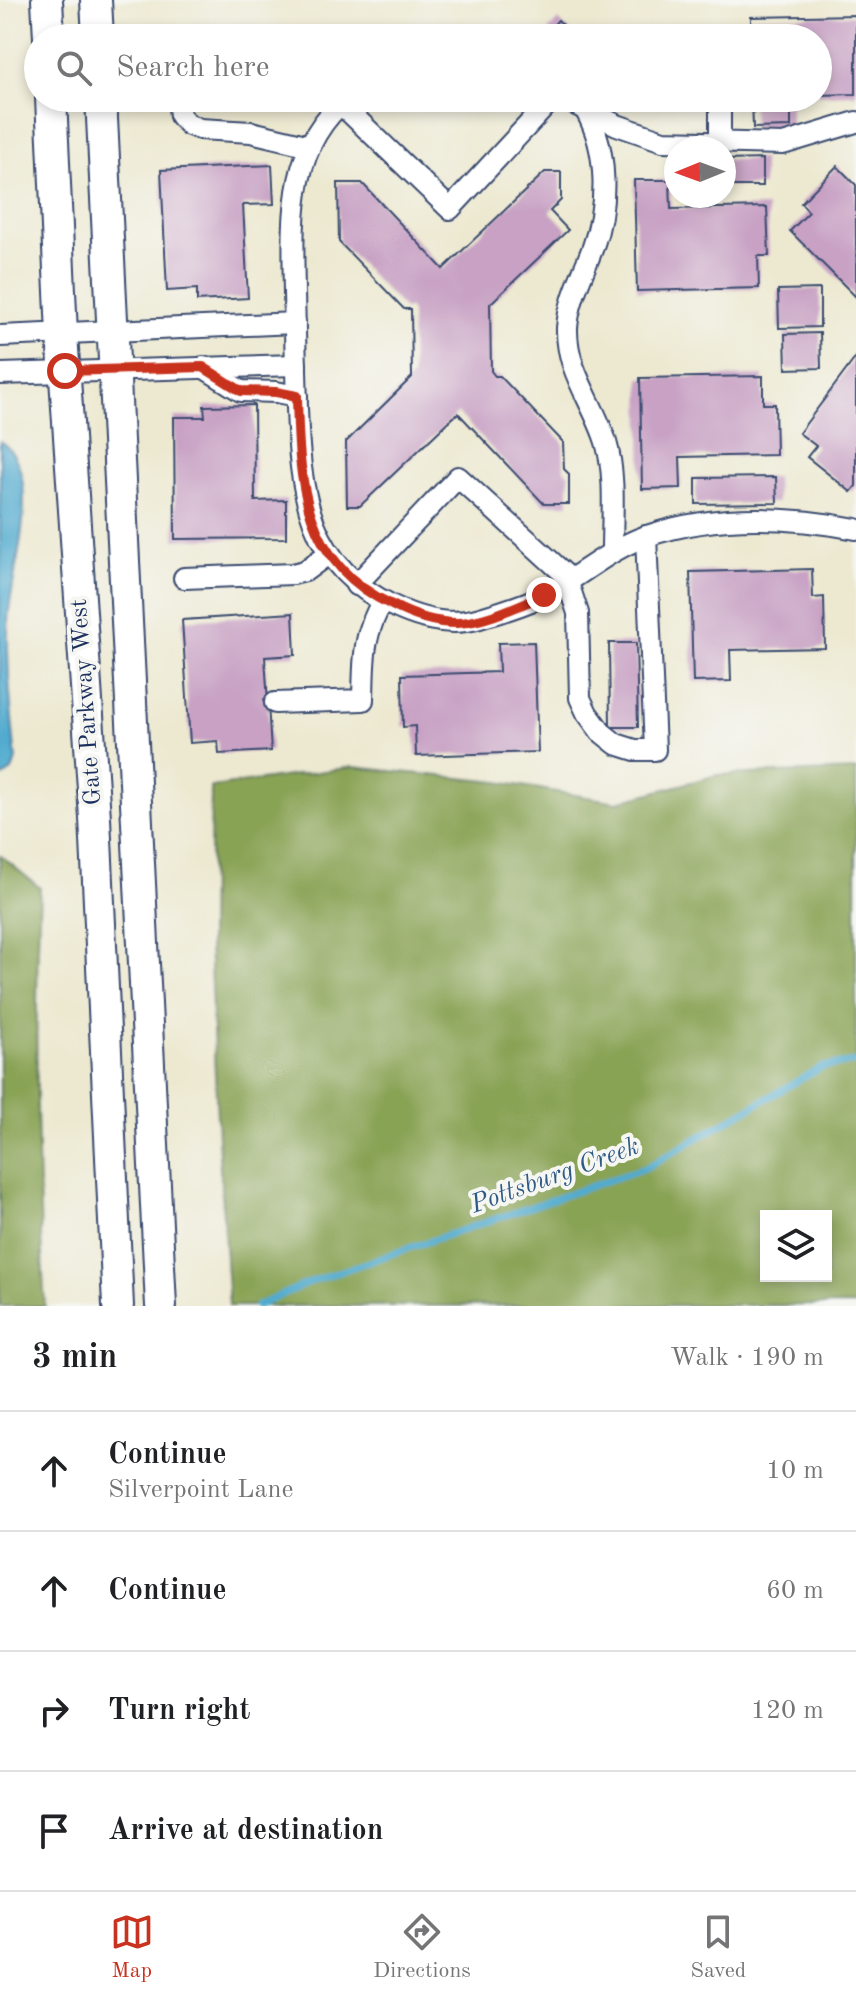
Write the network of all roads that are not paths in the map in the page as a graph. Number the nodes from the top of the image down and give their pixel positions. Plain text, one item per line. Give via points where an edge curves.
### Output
1 (47, 0) edge
2 (96, 0) edge
3 (48, 24) edge
4 (97, 24) edge
5 (52, 112) edge
6 (102, 112) edge
7 (180, 112) edge
8 (332, 112) edge
9 (352, 112) edge
10 (540, 112) edge
11 (587, 112) edge
12 (589, 112) edge
13 (720, 112) edge
14 (856, 122) edge
15 (720, 136) edge
16 (664, 141) edge
17 (736, 144) edge
18 (310, 146) junction
19 (295, 323) junction
20 (113, 332) junction
21 (62, 334) junction
22 (0, 336) edge
23 (296, 365) junction
24 (203, 367) junction
25 (115, 369) junction
26 (65, 371) junction
27 (0, 374) edge
28 (297, 396) junction
29 (856, 529) edge
30 (646, 536) junction
31 (612, 551) junction
32 (328, 554) junction
33 (184, 578) dead end
34 (568, 579) junction
35 (356, 585) junction
36 (383, 601) junction
37 (275, 703) dead end
38 (161, 1295) edge
39 (118, 1306) edge

1 - 3 main road
2 - 4 main road
5 - 21 main road, Gate Parkway West
6 - 20 main road, Gate Parkway West
7 - 18 street via 200,129 251,132
8 - 18 street
9 - 10 street via 450,209
11 - 31 street via 599,146 601,210 567,330 575,374 607,445
12 - 16 street
13 - 15 street
14 - 17 street via 783,144
18 - 19 street via 294,205
19 - 20 street
19 - 23 street
20 - 21 street
20 - 25 main road, Gate Parkway West
21 - 22 street
21 - 26 main road, Gate Parkway West
23 - 24 street
23 - 28 street
24 - 25 street
24 - 28 street via 241,391
25 - 26 street
25 - 38 main road, Gate Parkway West
26 - 27 street
26 - 39 main road, Gate Parkway West via 95,818
28 - 32 street via 307,506
29 - 30 street via 779,518 706,523
30 - 31 street
30 - 34 street via 655,750 616,744 587,713 580,698 578,613
31 - 34 street
32 - 33 street via 293,574
32 - 35 street
34 - 35 street via 458,477
34 - 36 street via 544,595 456,623
35 - 36 street
36 - 37 street via 367,632 363,700

